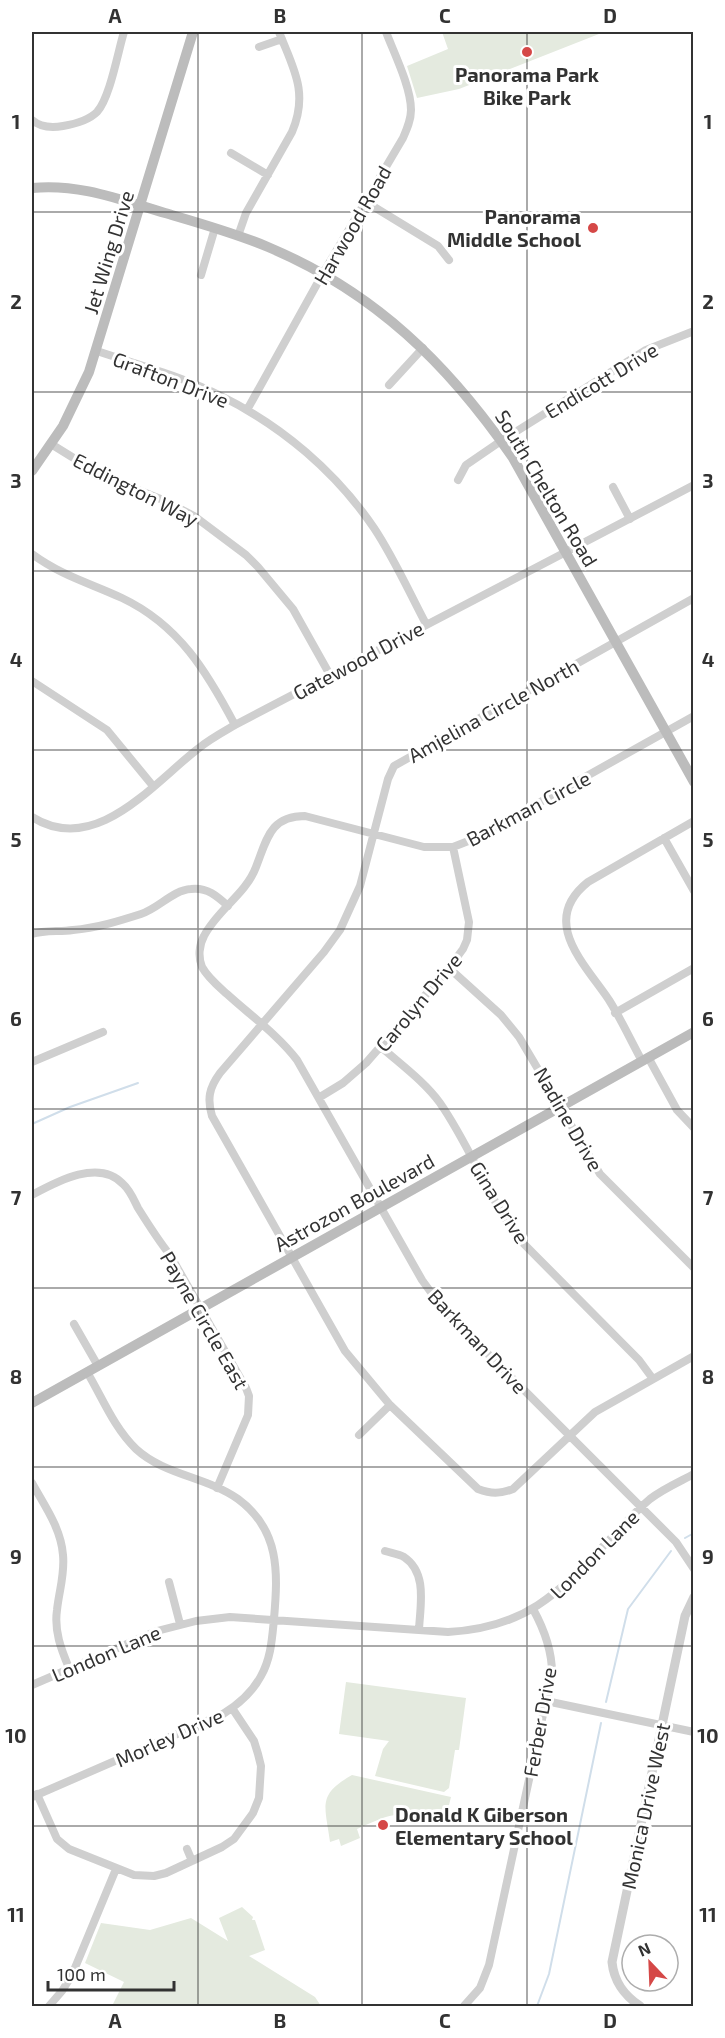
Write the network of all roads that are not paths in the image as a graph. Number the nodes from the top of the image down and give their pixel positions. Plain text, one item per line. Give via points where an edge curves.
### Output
1 (124, 32) edge
2 (193, 32) edge
3 (386, 32) edge
4 (281, 35) edge
5 (259, 47) dead end
6 (108, 48) dead end
7 (118, 51) junction
8 (33, 123) edge
9 (231, 153) dead end
10 (268, 175) junction
11 (32, 188) edge
12 (366, 202) junction
13 (141, 206) junction
14 (215, 228) junction
15 (238, 236) junction
16 (449, 261) dead end
17 (201, 275) dead end
18 (322, 275) junction
19 (693, 331) edge
20 (423, 348) junction
21 (97, 351) junction
22 (389, 386) dead end
23 (247, 410) junction
24 (501, 441) junction
25 (51, 444) junction
26 (32, 471) edge
27 (458, 480) dead end
28 (693, 485) edge
29 (613, 487) dead end
30 (630, 519) junction
31 (566, 552) junction
32 (32, 554) edge
33 (693, 598) edge
34 (426, 624) junction
35 (616, 641) junction
36 (330, 675) junction
37 (32, 681) edge
38 (693, 716) edge
39 (235, 725) junction
40 (666, 732) junction
41 (693, 782) edge
42 (153, 786) junction
43 (32, 817) edge
44 (693, 821) edge
45 (373, 834) junction
46 (664, 838) junction
47 (453, 847) junction
48 (693, 891) edge
49 (228, 906) junction
50 (32, 934) edge
51 (449, 968) junction
52 (693, 968) edge
53 (615, 1012) junction
54 (261, 1025) junction
55 (102, 1032) dead end
56 (693, 1032) edge
57 (380, 1046) junction
58 (645, 1059) junction
59 (32, 1062) edge
60 (320, 1097) junction
61 (562, 1106) junction
62 (693, 1128) edge
63 (471, 1156) junction
64 (32, 1194) edge
65 (381, 1207) junction
66 (291, 1257) junction
67 (693, 1268) edge
68 (201, 1308) junction
69 (74, 1324) dead end
70 (693, 1356) edge
71 (98, 1366) junction
72 (87, 1372) junction
73 (653, 1378) junction
74 (32, 1403) edge
75 (390, 1404) junction
76 (359, 1435) dead end
77 (568, 1436) junction
78 (693, 1474) edge
79 (32, 1483) edge
80 (217, 1488) junction
81 (640, 1508) junction
82 (385, 1551) dead end
83 (693, 1569) edge
84 (169, 1582) dead end
85 (693, 1597) edge
86 (533, 1609) junction
87 (274, 1619) junction
88 (180, 1624) junction
89 (419, 1630) junction
90 (69, 1668) junction
91 (32, 1685) edge
92 (546, 1701) junction
93 (232, 1708) junction
94 (662, 1725) junction
95 (693, 1732) edge
96 (34, 1795) edge
97 (187, 1849) dead end
98 (192, 1861) junction
99 (116, 1869) junction
100 (634, 2005) edge
101 (49, 2007) edge
102 (464, 2007) edge

1 - 7 street
2 - 13 main road, Jet Wing Drive
3 - 12 street, Harwood Road via 411,109 403,138
4 - 5 street
4 - 10 street via 301,94 300,107 292,132
6 - 7 street
7 - 8 street via 96,113 56,128
9 - 10 street
10 - 15 street
11 - 13 main road, South Chelton Road via 85,190
12 - 16 street via 438,246
12 - 18 street, Harwood Road
13 - 14 main road, South Chelton Road
13 - 21 main road, Jet Wing Drive
14 - 15 main road, South Chelton Road
14 - 17 street
15 - 18 main road, South Chelton Road
18 - 20 main road, South Chelton Road via 372,306
18 - 23 street, Harwood Road
19 - 24 street, Endicott Drive via 646,350
20 - 22 street
20 - 24 main road, South Chelton Road
21 - 23 street, Grafton Drive via 192,383
21 - 25 main road, Jet Wing Drive
23 - 34 street, Grafton Drive via 296,444 350,497 382,541
24 - 27 street, Endicott Drive via 466,465
24 - 31 main road, South Chelton Road
25 - 26 main road, Jet Wing Drive
25 - 36 street, Eddington Way via 100,475 194,516 246,555 293,609
28 - 30 street, Gatewood Drive
29 - 30 street
30 - 31 street, Gatewood Drive
31 - 34 street, Gatewood Drive
31 - 35 main road, South Chelton Road
32 - 39 street via 67,576 125,599 162,623 196,658
33 - 35 street, Amjelina Circle North
34 - 36 street, Gatewood Drive
35 - 40 main road, South Chelton Road
35 - 45 street, Amjelina Circle North via 394,766
36 - 39 street, Gatewood Drive
37 - 42 street via 107,729
38 - 40 street, Barkman Circle
39 - 42 street, Gatewood Drive via 199,748
40 - 41 main road, South Chelton Road
40 - 47 street, Barkman Circle via 476,838
42 - 43 street, Gatewood Drive via 116,815 83,828 60,828
44 - 46 street
45 - 47 street, Barkman Circle via 424,847
45 - 49 street, Barkman Circle via 305,816 281,821 270,830 252,876
45 - 54 street, Amjelina Circle North via 360,886 340,930
46 - 48 street
46 - 53 street via 588,882 575,895 567,912 568,939
47 - 51 street, Carolyn Drive via 469,922 467,940
49 - 50 street via 209,891 187,889 150,910 109,924
49 - 54 street, Barkman Circle via 201,941 201,965
51 - 57 street, Carolyn Drive
51 - 61 street, Nadine Drive via 510,1024
52 - 53 street
53 - 58 street
54 - 60 street, Barkman Drive via 291,1052
54 - 66 street, Amjelina Circle North via 214,1081 209,1107
55 - 59 street
56 - 58 main road, Astrozon Boulevard
57 - 60 street, Carolyn Drive via 352,1076
57 - 63 street, Gina Drive via 436,1097
58 - 61 main road, Astrozon Boulevard
58 - 62 street
60 - 65 street, Barkman Drive
61 - 63 main road, Astrozon Boulevard
61 - 67 street, Nadine Drive via 600,1174
63 - 65 main road, Astrozon Boulevard
63 - 73 street, Gina Drive via 519,1239
64 - 68 street, Payne Circle East via 80,1174 99,1173 117,1179 124,1184
65 - 66 main road, Astrozon Boulevard
65 - 77 street, Barkman Drive via 443,1309
66 - 68 main road, Astrozon Boulevard
66 - 75 street, Amjelina Circle North via 337,1340
68 - 71 main road, Astrozon Boulevard
68 - 80 street, Payne Circle East via 249,1396 248,1415
69 - 71 street
70 - 73 street, Amjelina Circle North
71 - 72 main road, Astrozon Boulevard
72 - 74 main road, Astrozon Boulevard
72 - 80 street, Morley Drive via 135,1448 156,1462
73 - 77 street, Amjelina Circle North via 595,1412
75 - 76 street
75 - 77 street, Amjelina Circle North via 469,1483 487,1493 513,1489
77 - 81 street, Barkman Drive
78 - 81 street, London Lane
79 - 90 street via 54,1522 62,1546 64,1569 56,1623
80 - 87 street, Morley Drive via 245,1505 261,1523 272,1545 277,1569
81 - 83 street, Barkman Drive via 676,1542
81 - 86 street, London Lane via 569,1582
82 - 89 street via 403,1557 420,1578
84 - 88 street, London Lane
85 - 94 street, Monica Drive West
86 - 89 street, London Lane via 484,1628
86 - 92 street, Ferber Drive via 545,1631 552,1661
87 - 88 street, London Lane via 230,1617
87 - 89 street, London Lane
87 - 93 street, Morley Drive via 266,1665 254,1688
88 - 90 street, London Lane
90 - 91 street, London Lane
92 - 94 street
92 - 102 street, Ferber Drive via 489,1965 480,1988
93 - 96 street, Morley Drive
93 - 98 street via 258,1754 259,1798 234,1839
94 - 95 street
94 - 100 street, Monica Drive West via 612,1962 616,1982
96 - 99 street via 57,1839 69,1849
97 - 98 street
98 - 99 street via 154,1876
99 - 101 street via 72,1975

